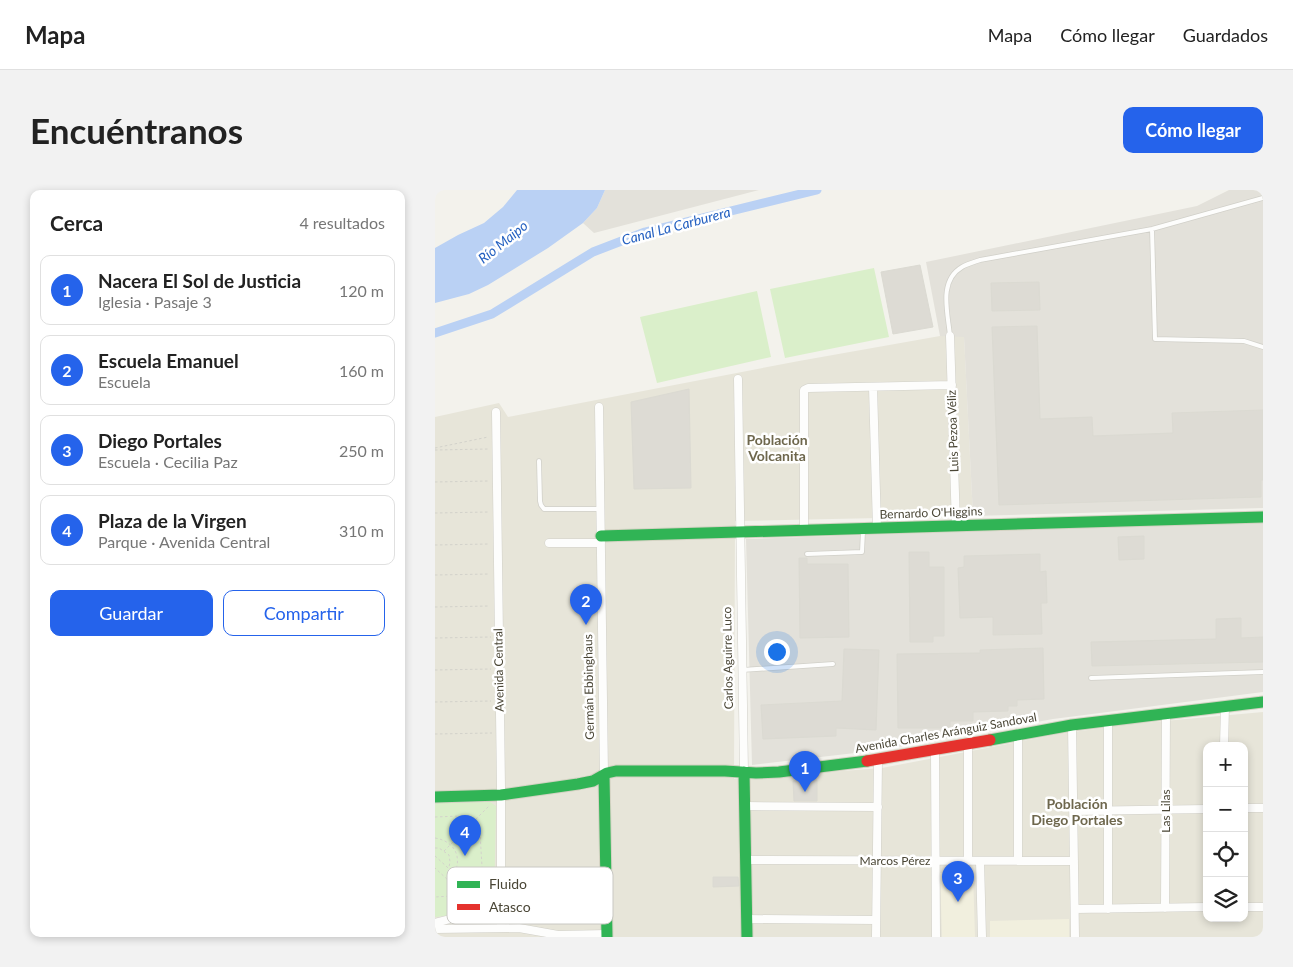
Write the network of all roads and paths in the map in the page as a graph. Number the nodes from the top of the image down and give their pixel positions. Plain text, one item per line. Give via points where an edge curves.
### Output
1 (1263, 198) edge
2 (1152, 229) junction
3 (950, 336) joint
4 (1263, 347) edge
5 (738, 379) dead end
6 (952, 385) junction
7 (873, 387) junction
8 (599, 407) dead end
9 (496, 412) dead end
10 (489, 437) dead end
11 (435, 449) edge
12 (489, 449) dead end
13 (539, 461) dead end
14 (490, 481) dead end
15 (435, 482) edge
16 (600, 509) junction
17 (490, 512) dead end
18 (435, 513) edge
19 (1263, 517) edge
20 (956, 526) junction
21 (863, 528) junction
22 (877, 528) junction
23 (804, 530) junction
24 (740, 532) junction
25 (601, 539) junction
26 (549, 543) dead end
27 (491, 544) dead end
28 (435, 545) edge
29 (807, 554) dead end
30 (491, 574) dead end
31 (435, 575) edge
32 (435, 606) edge
33 (491, 606) dead end
34 (491, 637) dead end
35 (435, 638) edge
36 (833, 664) dead end
37 (492, 669) dead end
38 (435, 670) edge
39 (742, 670) junction
40 (1263, 672) edge
41 (1091, 678) dead end
42 (493, 701) dead end
43 (435, 702) edge
44 (1263, 702) edge
45 (1225, 707) junction
46 (1166, 713) junction
47 (1108, 721) junction
48 (1072, 725) junction
49 (493, 732) dead end
50 (435, 734) edge
51 (1018, 734) junction
52 (1225, 742) edge
53 (968, 745) junction
54 (935, 751) junction
55 (878, 760) junction
56 (744, 772) junction
57 (604, 775) junction
58 (501, 795) junction
59 (435, 797) edge
60 (744, 806) junction
61 (878, 807) junction
62 (1248, 808) edge
63 (1263, 808) edge
64 (1166, 809) junction
65 (1203, 809) edge
66 (1073, 810) junction
67 (1108, 810) junction
68 (435, 817) edge
69 (471, 824) junction
70 (435, 838) edge
71 (451, 844) junction
72 (435, 848) edge
73 (445, 850) junction
74 (435, 856) edge
75 (745, 860) junction
76 (877, 861) junction
77 (935, 861) junction
78 (969, 861) junction
79 (980, 861) junction
80 (1018, 861) junction
81 (1074, 861) junction
82 (448, 867) edge
83 (449, 867) edge
84 (457, 867) edge
85 (482, 867) edge
86 (501, 867) edge
87 (606, 867) edge
88 (435, 868) edge
89 (447, 879) edge
90 (1263, 906) edge
91 (1203, 907) edge
92 (1248, 907) edge
93 (1165, 908) junction
94 (1075, 909) junction
95 (1108, 909) junction
96 (747, 919) junction
97 (445, 920) joint
98 (876, 920) junction
99 (435, 924) edge
100 (501, 924) edge
101 (501, 928) junction
102 (435, 929) edge
103 (445, 933) edge
104 (607, 935) edge
105 (747, 937) edge
106 (876, 937) edge
107 (936, 937) edge
108 (982, 937) edge
109 (1075, 937) edge

1 - 2 lane
2 - 3 lane via 980,260 961,268 948,284 946,296
2 - 4 lane via 1155,338 1244,341
3 - 6 street, Luis Pezoa Véliz
5 - 24 street, Carlos Aguirre Luco
6 - 7 street
6 - 20 street, Luis Pezoa Véliz
7 - 22 street
7 - 23 street via 804,390
8 - 16 street, Germán Ebbinghaus
9 - 58 street, Avenida Central
10 - 11 path
11 - 12 path
13 - 16 lane via 540,501 544,509
14 - 15 path
16 - 25 street, Germán Ebbinghaus
17 - 18 path
19 - 20 street, Bernardo O'Higgins
20 - 22 street, Bernardo O'Higgins
21 - 22 street, Bernardo O'Higgins
21 - 23 street, Bernardo O'Higgins
21 - 29 lane via 862,552
23 - 24 street, Bernardo O'Higgins
24 - 25 street, Bernardo O'Higgins
24 - 39 street, Carlos Aguirre Luco
25 - 26 street, Bernardo O'Higgins
25 - 57 street, Germán Ebbinghaus
27 - 28 path
30 - 31 path
32 - 33 path
34 - 35 path
36 - 39 lane
37 - 38 path
39 - 56 street, Carlos Aguirre Luco
40 - 41 lane
42 - 43 path
44 - 45 street, Avenida Charles Aránguiz Sandoval
45 - 46 street, Avenida Charles Aránguiz Sandoval
45 - 52 street
46 - 47 street, Avenida Charles Aránguiz Sandoval
46 - 64 street, Las Lilas
47 - 48 street, Avenida Charles Aránguiz Sandoval
47 - 67 street
48 - 51 street, Avenida Charles Aránguiz Sandoval
48 - 66 street
49 - 50 path
51 - 53 street, Avenida Charles Aránguiz Sandoval
51 - 80 street
53 - 54 street, Avenida Charles Aránguiz Sandoval
53 - 78 street
54 - 55 street, Avenida Charles Aránguiz Sandoval
54 - 77 street
55 - 56 street, Avenida Charles Aránguiz Sandoval via 779,772
55 - 61 street
56 - 57 street, Avenida Charles Aránguiz Sandoval via 616,771
56 - 60 street, Carlos Aguirre Luco
57 - 58 street, Avenida Charles Aránguiz Sandoval via 578,784
57 - 87 street, Germán Ebbinghaus
58 - 59 street, Avenida Charles Aránguiz Sandoval
58 - 69 path
58 - 86 street, Avenida Central
60 - 61 street
60 - 75 street, Carlos Aguirre Luco
61 - 76 street
62 - 63 street
64 - 65 street
64 - 67 street
64 - 93 street, Las Lilas
66 - 67 street
66 - 81 street
67 - 95 street
68 - 69 path via 460,816
69 - 71 path
69 - 85 path via 480,833
70 - 71 path
71 - 73 path
71 - 84 path via 456,852
72 - 73 path
73 - 83 path via 449,855
74 - 82 path
75 - 76 street, Marcos Pérez
75 - 96 street, Carlos Aguirre Luco
76 - 77 street, Marcos Pérez
76 - 98 street
77 - 78 street, Marcos Pérez
77 - 107 street
78 - 79 street, Marcos Pérez
79 - 80 street, Marcos Pérez
79 - 108 street
80 - 81 street, Marcos Pérez
81 - 94 street
88 - 89 path
90 - 92 street
91 - 93 street
93 - 95 street
94 - 95 street
94 - 109 street
96 - 98 street
96 - 105 street, Carlos Aguirre Luco
97 - 99 street
97 - 103 street
98 - 106 street
100 - 101 street, Avenida Central
101 - 103 street
101 - 104 street via 527,928 558,935
102 - 103 street

